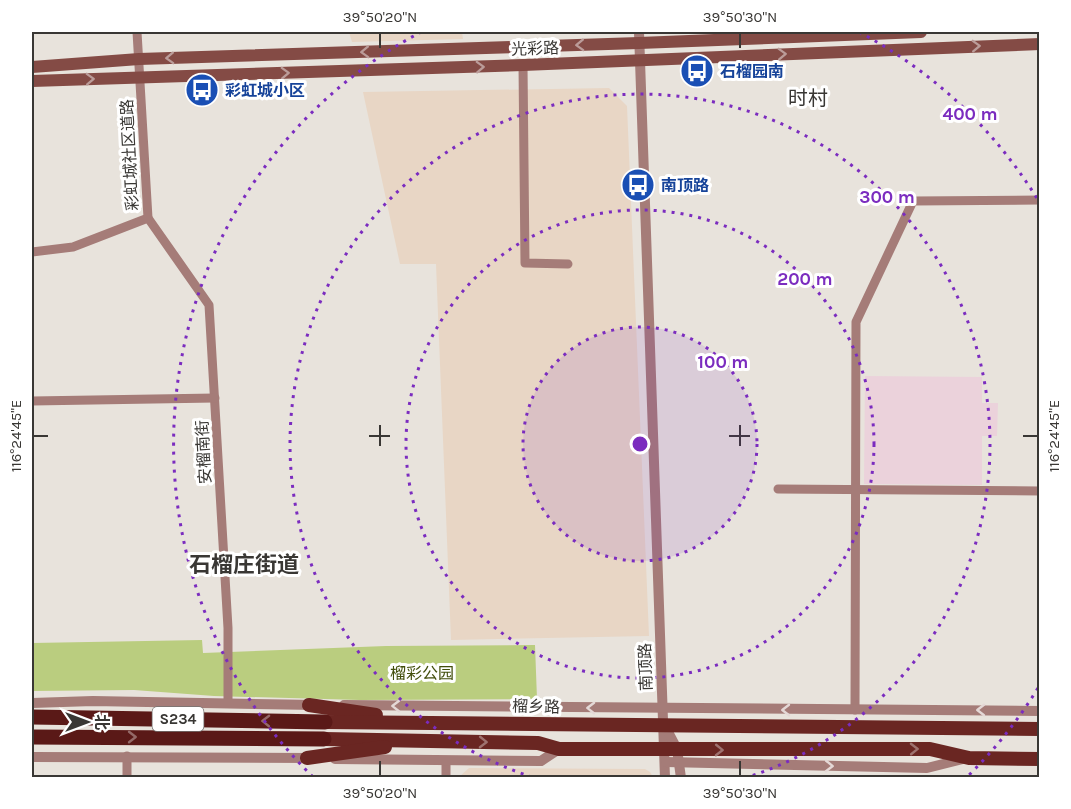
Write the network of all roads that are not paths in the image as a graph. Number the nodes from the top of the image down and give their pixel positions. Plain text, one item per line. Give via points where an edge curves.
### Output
1 (137, 32) edge
2 (921, 32) edge
3 (639, 37) edge
4 (1040, 44) edge
5 (139, 58) junction
6 (639, 60) junction
7 (523, 65) junction
8 (32, 67) edge
9 (140, 77) junction
10 (32, 81) edge
11 (1040, 200) edge
12 (148, 218) junction
13 (32, 252) edge
14 (568, 264) dead end
15 (215, 398) junction
16 (32, 401) edge
17 (778, 489) dead end
18 (855, 490) junction
19 (1040, 492) edge
20 (32, 703) edge
21 (228, 704) junction
22 (309, 705) junction
23 (662, 709) junction
24 (855, 710) junction
25 (1040, 711) edge
26 (32, 717) edge
27 (325, 722) joint
28 (423, 722) junction
29 (664, 725) junction
30 (1040, 729) edge
31 (32, 737) edge
32 (324, 739) joint
33 (424, 741) junction
34 (559, 749) junction
35 (127, 756) junction
36 (672, 756) junction
37 (32, 757) edge
38 (307, 758) junction
39 (1040, 759) edge
40 (446, 760) junction
41 (127, 777) edge
42 (446, 777) edge
43 (665, 777) edge
44 (681, 777) edge

1 - 5 street, 彩虹城社区道路
2 - 3 main road, 光彩路
3 -> 5 main road, 光彩路
3 - 6 street, 南顶路
6 -> 4 main road, 光彩路
5 - 8 main road, 光彩路
5 - 9 street, 彩虹城社区道路
6 - 7 main road, 光彩路
6 - 23 street, 南顶路
9 -> 7 main road, 光彩路
7 - 14 street via 525,263
10 -> 9 main road, 光彩路
9 - 12 street, 彩虹城社区道路
11 - 18 street via 913,201 856,322
12 - 13 street, 彩虹城社区道路 via 73,247
12 - 15 street, 安榴南街 via 209,306
15 - 16 street
15 - 21 street, 安榴南街 via 228,628
17 - 18 street
18 - 19 street
18 - 24 street
20 - 21 street, 榴乡路
21 - 22 street, 榴乡路
23 -> 22 street, 榴乡路
22 - 28 main road
24 -> 23 street, 榴乡路
23 - 29 street, 南顶路
25 -> 24 street, 榴乡路
27 -> 26 highway, 榴乡路 / S234
27 - 28 main road, 榴乡路
28 - 29 main road, 榴乡路
29 - 30 main road, 榴乡路
29 - 36 street, 南顶路
31 -> 32 highway, S234
32 - 33 main road
33 -> 34 main road via 538,743
33 - 38 main road
34 - 36 main road via 645,750
34 - 40 street via 541,761
35 - 37 street
35 - 38 street
35 - 41 street
36 -> 39 main road via 930,749 969,758
36 - 43 street, 南顶路
36 - 44 street, 南顶路
38 - 40 street
40 - 42 street

